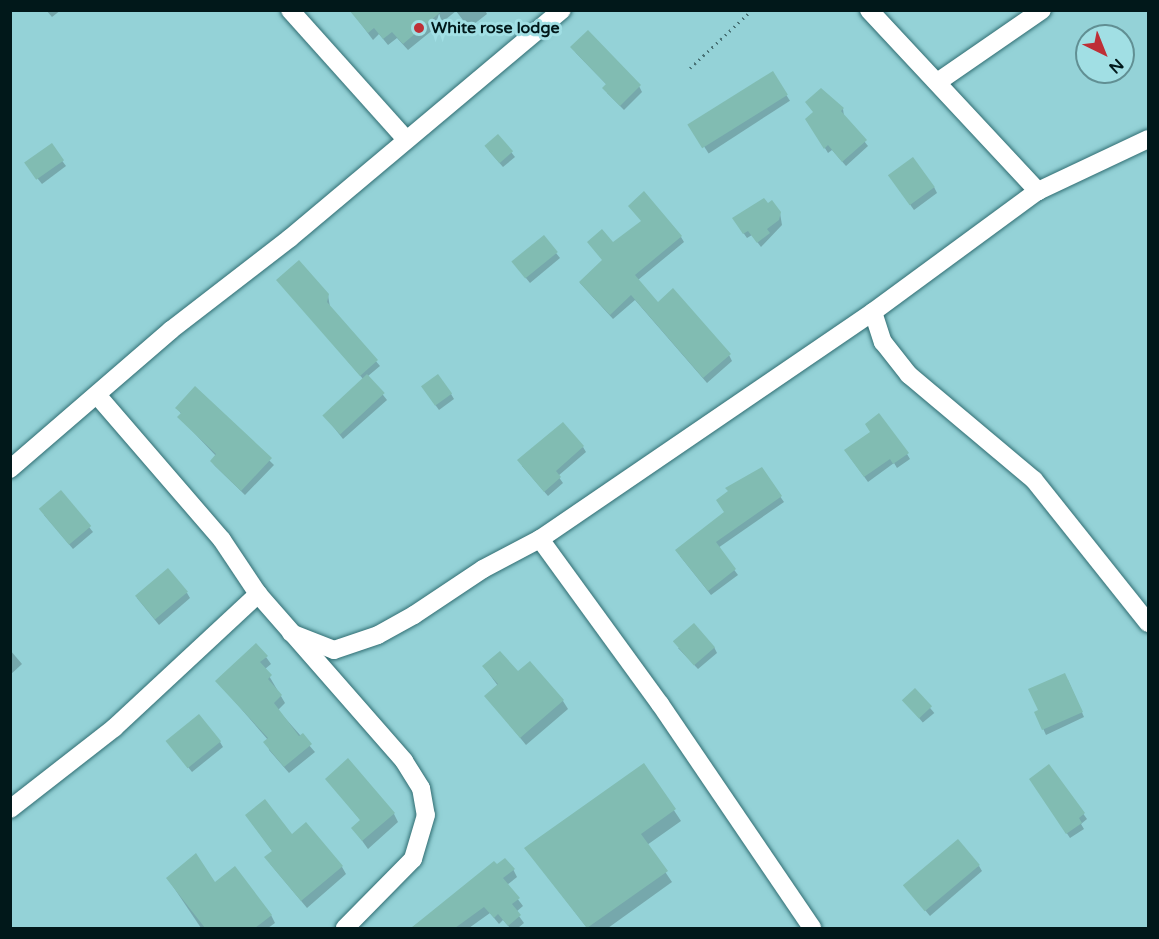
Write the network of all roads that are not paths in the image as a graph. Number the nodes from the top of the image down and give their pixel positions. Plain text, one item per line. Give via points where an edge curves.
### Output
1 (290, 10) edge
2 (562, 10) edge
3 (869, 10) edge
4 (1042, 10) edge
5 (939, 81) junction
6 (405, 138) junction
7 (1149, 139) edge
8 (1038, 190) junction
9 (873, 312) junction
10 (97, 395) junction
11 (10, 469) edge
12 (540, 539) junction
13 (258, 594) junction
14 (1149, 623) edge
15 (291, 633) junction
16 (10, 808) edge
17 (345, 928) edge
18 (812, 928) edge

1 - 6 street
2 - 6 street
3 - 5 street
4 - 5 street
5 - 8 street
6 - 10 street
7 - 8 street
8 - 9 street
9 - 12 street
9 - 14 street via 883,342 909,375 1034,480
10 - 11 street
10 - 13 street via 222,540
12 - 15 street via 483,569 378,635 347,648 334,650
12 - 18 street via 660,704
13 - 15 street
13 - 16 street via 114,728
15 - 17 street via 404,760 421,788 426,815 413,859

